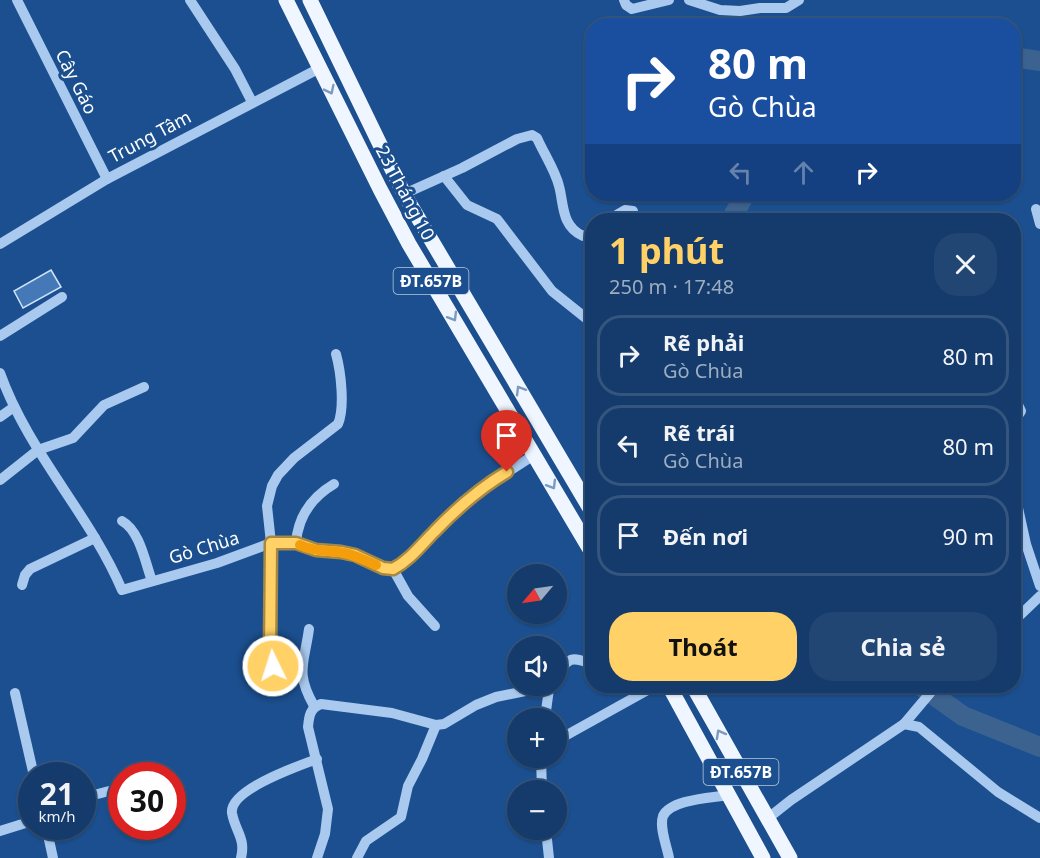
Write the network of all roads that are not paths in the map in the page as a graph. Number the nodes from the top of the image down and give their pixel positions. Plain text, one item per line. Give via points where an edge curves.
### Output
1 (17, 0) edge
2 (190, 0) edge
3 (286, 0) edge
4 (310, 0) edge
5 (624, 0) edge
6 (669, 0) edge
7 (689, 0) edge
8 (799, 0) edge
9 (338, 58) junction
10 (320, 68) junction
11 (252, 102) junction
12 (444, 176) junction
13 (107, 178) junction
14 (404, 194) junction
15 (1036, 209) dead end
16 (633, 211) dead end
17 (620, 213) edge
18 (1040, 224) edge
19 (585, 235) edge
20 (0, 244) edge
21 (62, 297) dead end
22 (585, 317) edge
23 (0, 336) edge
24 (336, 354) dead end
25 (0, 373) edge
26 (144, 387) dead end
27 (14, 407) junction
28 (0, 417) edge
29 (38, 450) junction
30 (534, 455) junction
31 (0, 480) edge
32 (334, 484) dead end
33 (585, 500) edge
34 (122, 521) dead end
35 (1021, 521) edge
36 (95, 538) junction
37 (585, 541) edge
38 (271, 543) junction
39 (296, 543) junction
40 (393, 569) junction
41 (152, 581) junction
42 (22, 585) dead end
43 (1040, 586) edge
44 (1040, 596) edge
45 (1021, 614) edge
46 (435, 626) dead end
47 (309, 629) dead end
48 (567, 661) edge
49 (585, 661) edge
50 (301, 675) junction
51 (15, 693) dead end
52 (643, 693) edge
53 (673, 693) edge
54 (697, 693) edge
55 (930, 693) edge
56 (507, 694) edge
57 (314, 706) junction
58 (904, 724) junction
59 (436, 725) junction
60 (567, 735) edge
61 (317, 759) junction
62 (31, 762) edge
63 (728, 795) junction
64 (1040, 818) edge
65 (767, 819) junction
66 (18, 825) edge
67 (748, 830) junction
68 (0, 831) edge
69 (49, 840) edge
70 (547, 840) edge
71 (53, 858) edge
72 (241, 858) edge
73 (317, 858) edge
74 (357, 858) edge
75 (549, 858) edge
76 (669, 858) edge
77 (764, 858) edge
78 (790, 858) edge

1 - 13 street, Cây Gáo
2 - 11 street
3 - 10 main road, 23 Tháng 10 / ĐT.657B
4 - 9 main road, 23 Tháng 10 / ĐT.657B
5 - 6 street via 632,9
7 - 8 street via 720,10 740,11 786,8
9 - 10 main road
9 - 14 main road, 23 Tháng 10 / ĐT.657B
10 - 11 street, Trung Tâm
10 -> 30 main road, 23 Tháng 10 / ĐT.657B via 409,244
11 - 13 street, Trung Tâm
12 - 14 street
12 - 19 street via 532,135 537,138 559,186 563,214 578,233
12 - 22 street via 467,205 497,219 552,291
13 - 20 street, Trung Tâm
33 -> 14 main road, 23 Tháng 10 / ĐT.657B
15 - 18 street
16 - 17 street
21 - 23 street
24 - 38 street via 342,416 330,432 287,465 272,486 267,506
25 - 27 street, Gò Chùa
26 - 29 street via 104,405 73,438
27 - 28 street
27 - 29 street, Gò Chùa
29 - 31 street
29 - 36 street, Gò Chùa
30 -> 37 main road, 23 Tháng 10 / ĐT.657B
30 - 40 street via 483,488 410,558
32 - 39 street via 306,510
34 - 41 street via 135,533
35 - 43 street
36 - 41 street, Gò Chùa via 122,590
36 - 42 street via 30,569
38 - 39 street, Gò Chùa
38 - 41 street, Gò Chùa
38 - 50 street via 270,655 278,672
39 - 40 street, Gò Chùa via 355,555
40 - 46 street via 408,596
44 - 45 street
47 - 50 street
48 - 49 street via 576,658
50 - 57 street
51 - 62 street
52 - 60 street
53 - 63 main road, ĐT.657B
65 -> 54 main road, ĐT.657B
55 - 58 street
56 - 59 street
57 - 59 street via 392,713
57 - 61 street via 308,727
58 - 64 street via 919,727 998,792
58 - 65 street
59 - 74 street via 408,786 401,817 366,841
61 - 72 street via 279,774 234,801 232,810 243,840
61 - 73 street via 328,809
63 - 67 main road, ĐT.657B
63 - 76 street via 680,802 670,808 662,825
65 - 67 main road
65 - 78 main road, ĐT.657B
66 - 68 street
67 - 77 main road, ĐT.657B
69 - 71 street
70 - 75 street

